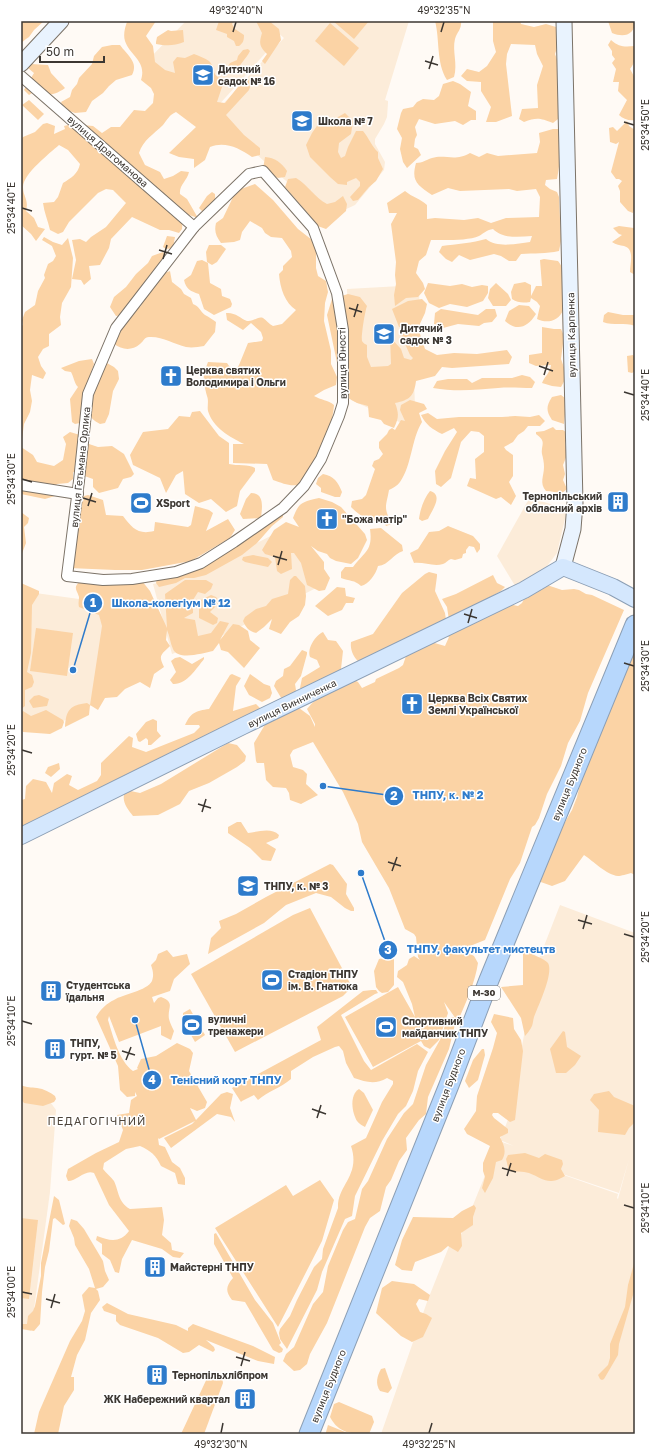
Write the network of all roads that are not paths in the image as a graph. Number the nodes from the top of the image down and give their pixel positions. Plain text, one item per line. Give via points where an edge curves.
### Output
1 (61, 21) edge
2 (564, 21) edge
3 (21, 64) edge
4 (21, 76) edge
5 (249, 174) joint
6 (194, 227) junction
7 (21, 485) edge
8 (78, 494) junction
9 (563, 567) junction
10 (67, 576) joint
11 (635, 599) edge
12 (635, 625) edge
13 (21, 836) edge
14 (309, 1434) edge

1 - 3 main road
2 - 9 main road, вулиця Карпенка via 575,503 574,529
4 - 6 street, вулиця Драгоманова
5 - 6 street, вулиця Гетьмана Орлика
5 - 10 street, вулиця Юності via 263,170 313,228 337,293 343,330 343,403 321,459 304,486 283,508 201,563 176,572 132,579 103,580
6 - 8 street, вулиця Гетьмана Орлика via 116,328 88,394
7 - 8 street
8 - 10 street, вулиця Гетьмана Орлика
9 - 11 main road via 613,587
9 - 13 main road, вулиця Винниченка via 524,590
12 - 14 highway, вулиця Будного / М-30 via 489,980

